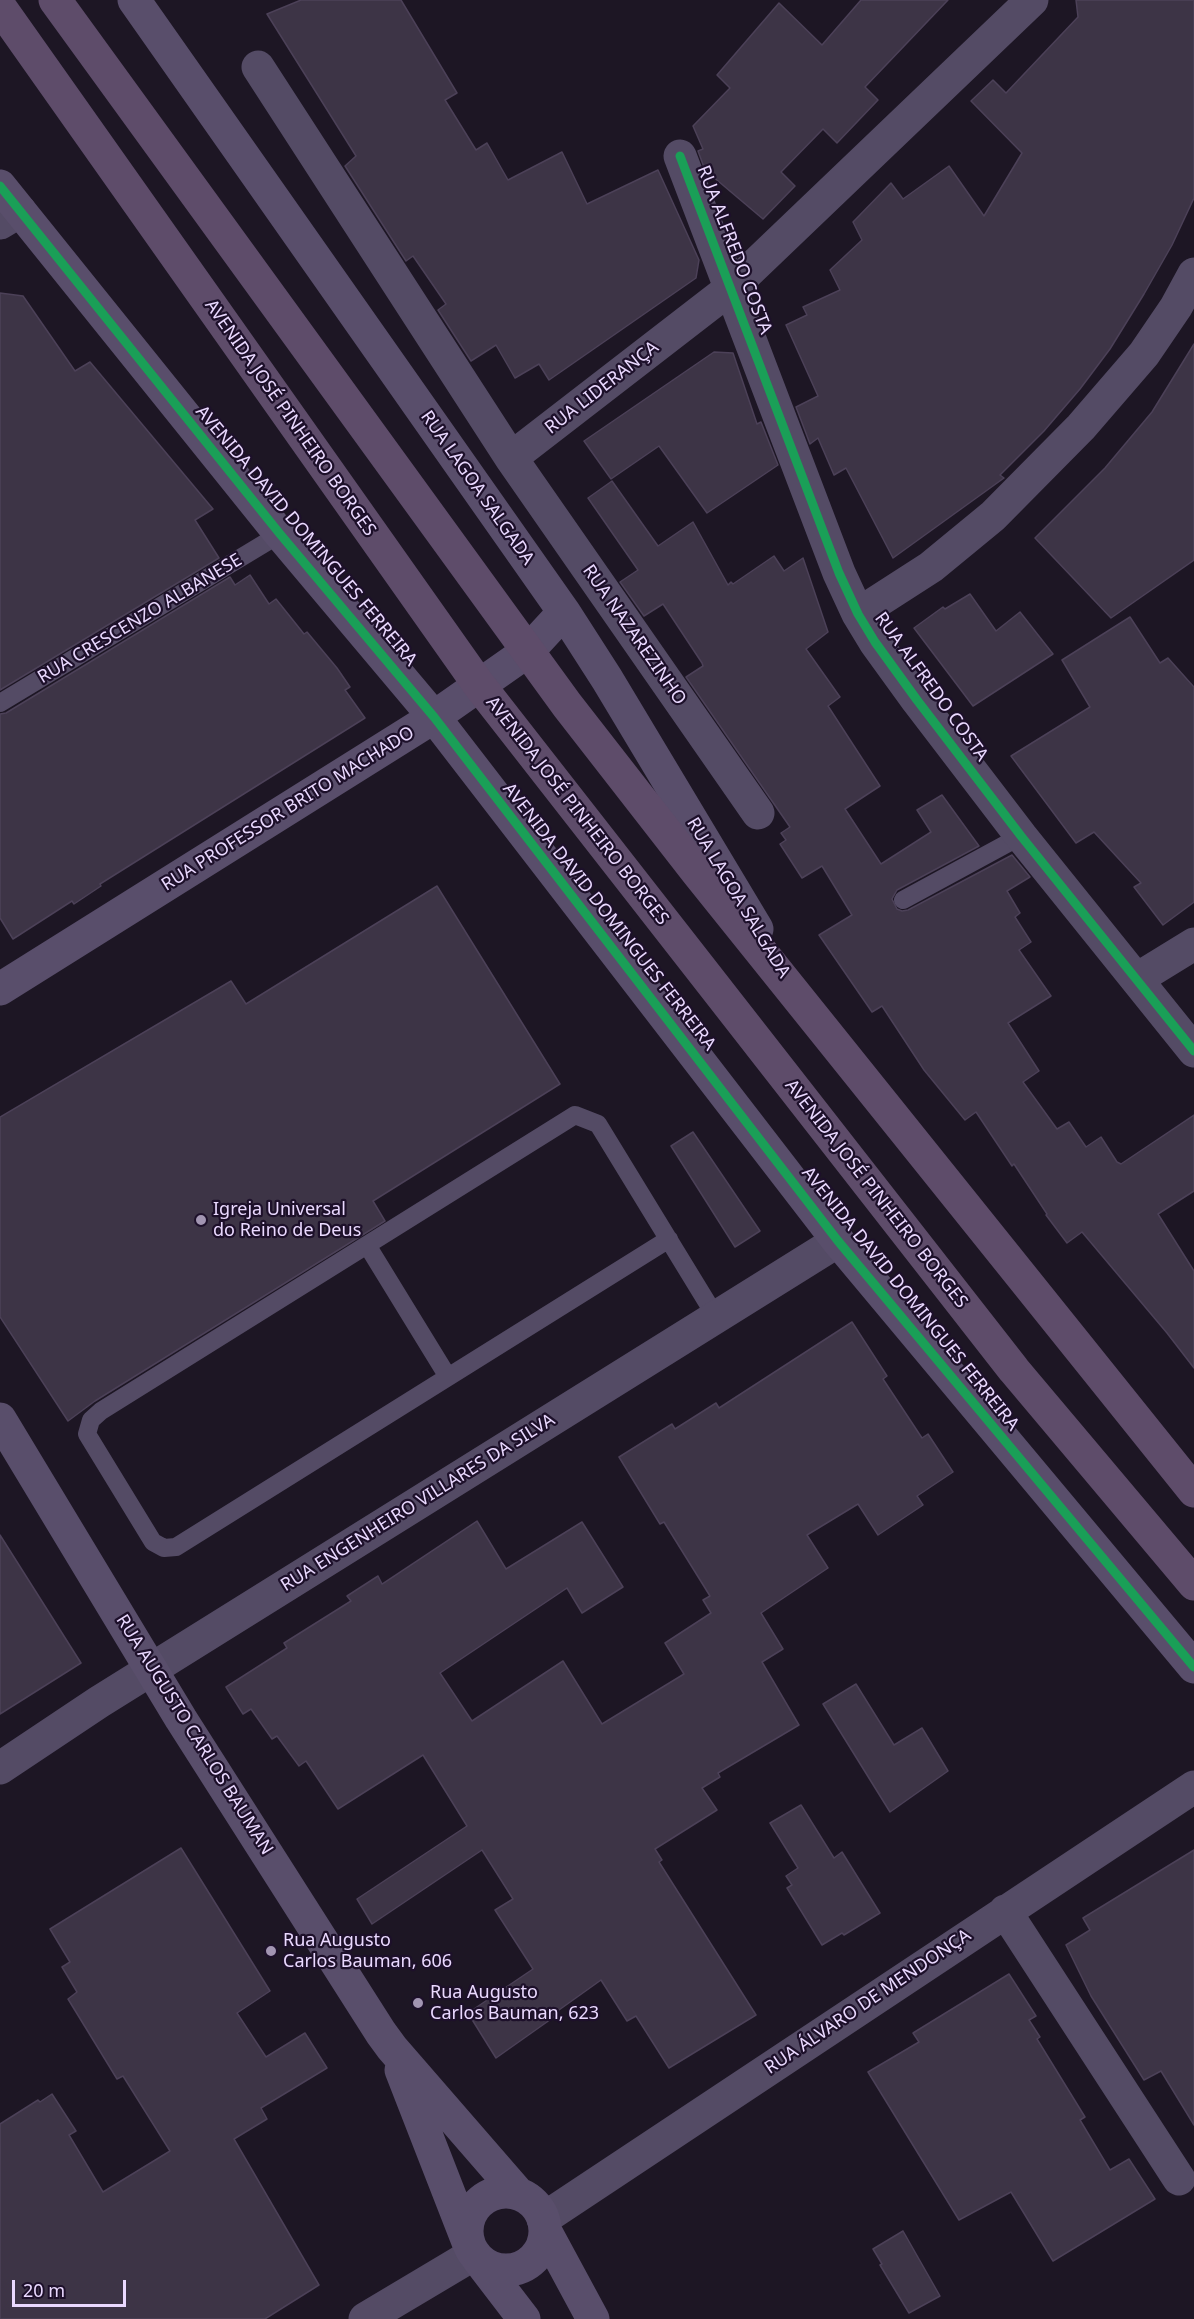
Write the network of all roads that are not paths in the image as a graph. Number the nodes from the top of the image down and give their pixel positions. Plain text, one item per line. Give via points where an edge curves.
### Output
1 (55, 0) edge
2 (134, 0) edge
3 (1032, 0) edge
4 (0, 7) edge
5 (258, 67) dead end
6 (680, 156) dead end
7 (0, 186) edge
8 (10, 217) edge
9 (1194, 274) edge
10 (731, 288) junction
11 (511, 458) junction
12 (280, 534) junction
13 (564, 612) junction
14 (858, 614) junction
15 (528, 651) junction
16 (479, 686) junction
17 (0, 704) edge
18 (434, 717) junction
19 (758, 813) dead end
20 (1021, 836) junction
21 (903, 900) dead end
22 (1194, 944) edge
23 (1137, 979) junction
24 (0, 989) edge
25 (794, 993) junction
26 (1194, 1051) edge
27 (669, 1239) junction
28 (838, 1241) junction
29 (368, 1245) junction
30 (716, 1317) junction
31 (448, 1377) junction
32 (0, 1419) edge
33 (1194, 1491) edge
34 (1194, 1584) edge
35 (1194, 1667) edge
36 (151, 1669) junction
37 (0, 1768) edge
38 (1194, 1787) edge
39 (1005, 1911) junction
40 (392, 2048) junction
41 (1179, 2179) dead end
42 (517, 2192) junction
43 (544, 2225) junction
44 (473, 2252) junction
45 (365, 2319) edge
46 (524, 2319) edge
47 (593, 2319) edge

1 - 15 main road
2 - 13 street, RUA LAGOA SALGADA
3 - 10 street, RUA LIDERANÇA
4 - 16 main road, AVENIDA JOSÉ PINHEIRO BORGES
5 - 11 street
6 - 10 street, RUA ALFREDO COSTA
7 - 8 street, AVENIDA DAVID DOMINGUES FERREIRA
8 - 12 street, AVENIDA DAVID DOMINGUES FERREIRA
9 - 14 street via 1144,354 1081,427 1009,500 931,567
10 - 11 street, RUA LIDERANÇA
10 - 14 street, RUA ALFREDO COSTA
11 - 19 street, RUA NAZAREZINHO
12 - 17 lane, RUA CRESCENZO ALBANESE
12 - 18 street, AVENIDA DAVID DOMINGUES FERREIRA
13 - 15 street, RUA PROFESSOR BRITO MACHADO
13 - 25 street, RUA LAGOA SALGADA
14 - 20 street, RUA ALFREDO COSTA via 893,667
15 - 16 street, RUA PROFESSOR BRITO MACHADO
15 - 25 main road
16 - 18 street, RUA PROFESSOR BRITO MACHADO
16 - 34 main road, AVENIDA JOSÉ PINHEIRO BORGES via 1007,1360
18 - 24 street, RUA PROFESSOR BRITO MACHADO
18 - 28 street, AVENIDA DAVID DOMINGUES FERREIRA
20 - 21 lane
20 - 23 street, RUA ALFREDO COSTA
22 - 23 street
23 - 26 street, RUA ALFREDO COSTA
25 - 33 main road
27 - 29 lane via 598,1124 575,1116
27 - 30 lane
27 - 31 lane
28 - 30 street, RUA ENGENHEIRO VILLARES DA SILVA
28 - 35 street, AVENIDA DAVID DOMINGUES FERREIRA
29 - 31 lane
29 - 31 lane via 101,1411 91,1420 87,1434 153,1542 164,1548 176,1547
30 - 36 street, RUA ENGENHEIRO VILLARES DA SILVA
32 - 36 street, RUA AUGUSTO CARLOS BAUMAN
36 - 37 street, RUA ENGENHEIRO VILLARES DA SILVA
36 - 40 street, RUA AUGUSTO CARLOS BAUMAN
38 - 39 street, RUA ÁLVARO DE MENDONÇA
39 - 41 street
39 - 43 street, RUA ÁLVARO DE MENDONÇA
40 - 42 street, RUA AUGUSTO CARLOS BAUMAN
40 - 44 street, RUA AUGUSTO CARLOS BAUMAN
42 - 43 street via 533,2202
42 - 44 street via 493,2193 474,2207 466,2229
43 - 44 street via 537,2256 526,2265 501,2270 489,2266
43 - 47 street
44 - 45 street
44 - 46 street, RUA AUGUSTO CARLOS BAUMAN

